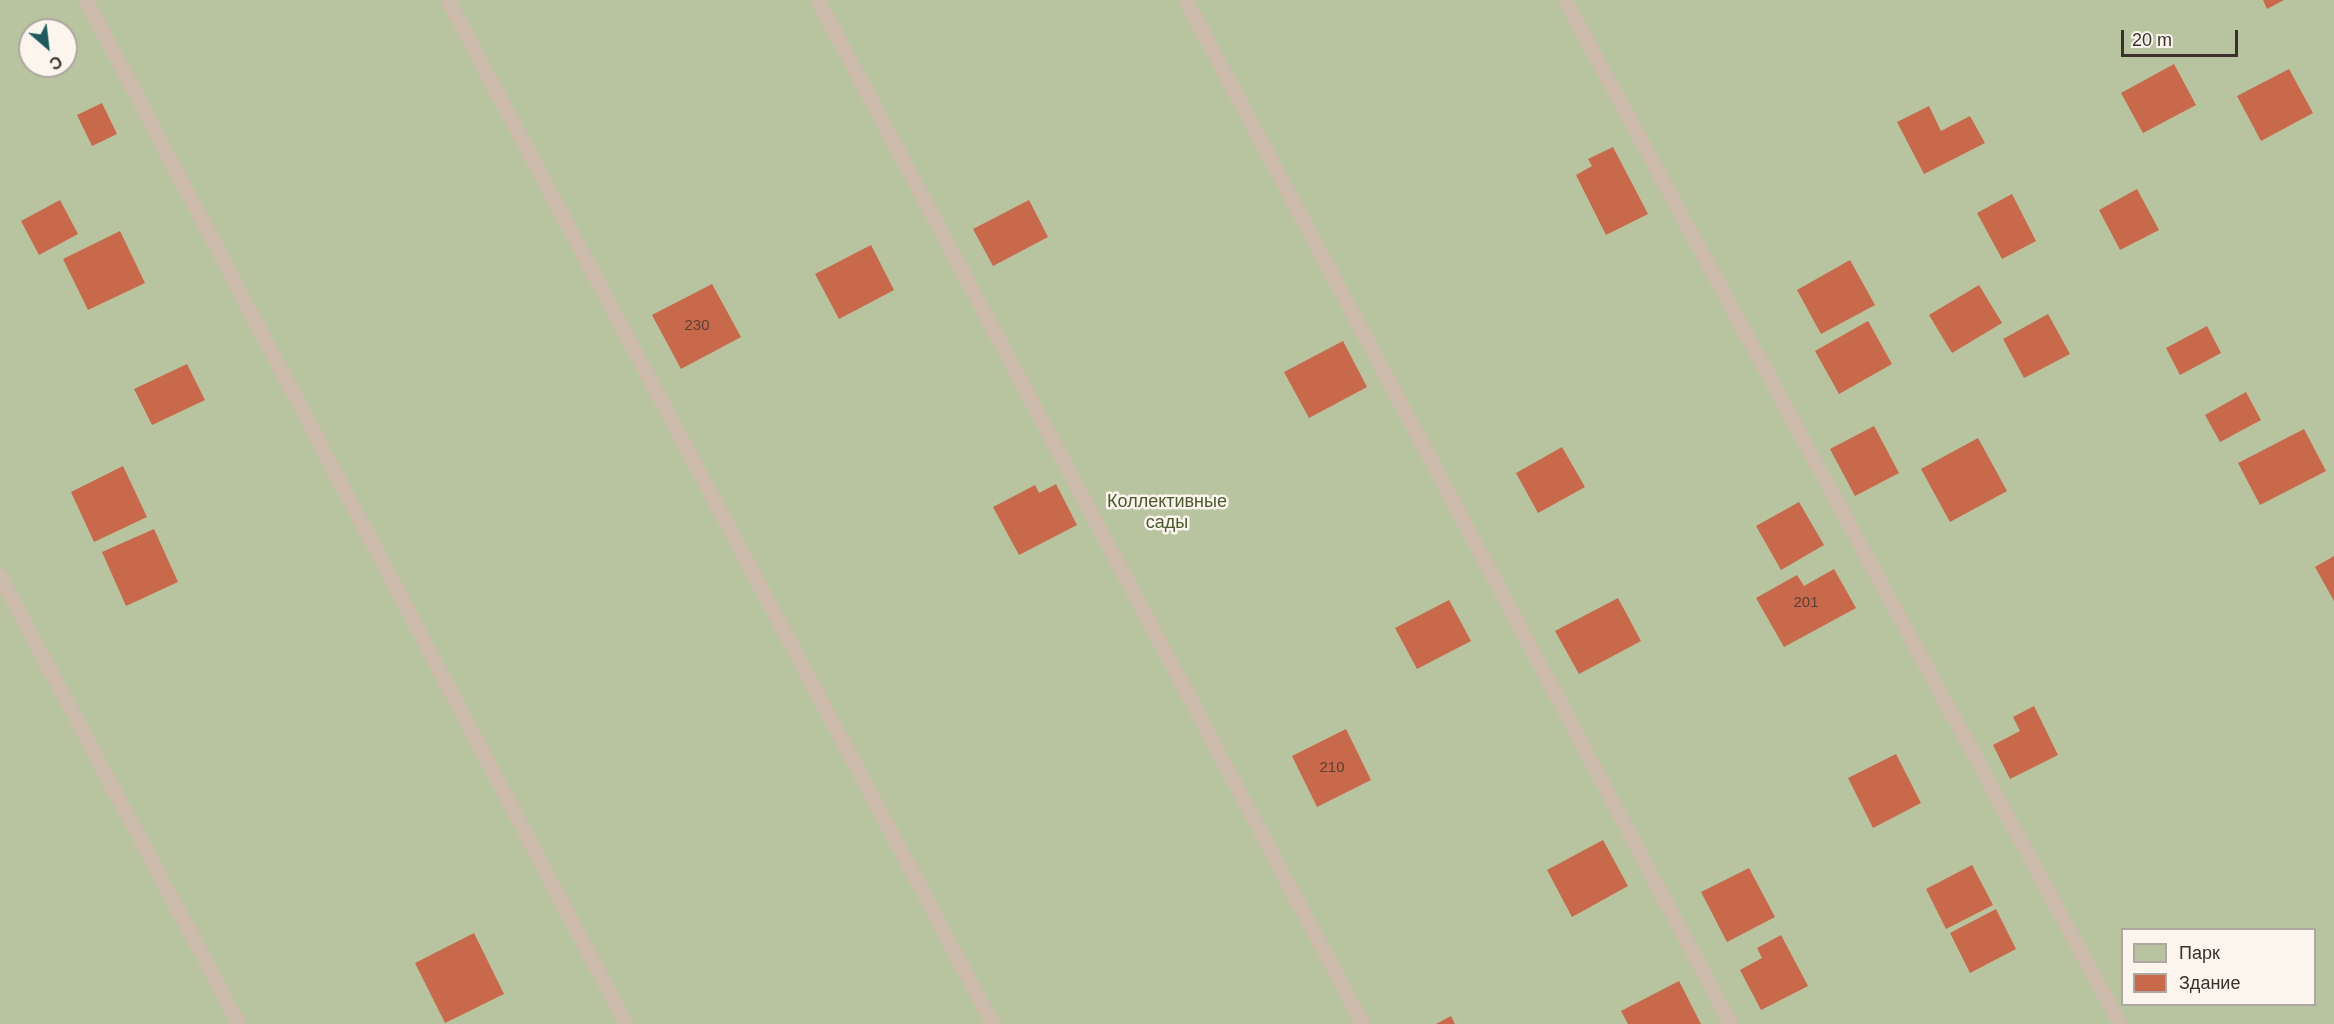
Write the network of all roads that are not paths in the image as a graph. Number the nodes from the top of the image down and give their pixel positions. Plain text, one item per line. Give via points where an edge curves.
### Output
1 (86, 0) edge
2 (448, 0) edge
3 (818, 0) edge
4 (1186, 0) edge
5 (1565, 0) edge
6 (0, 576) edge
7 (239, 1024) edge
8 (626, 1024) edge
9 (993, 1024) edge
10 (1363, 1024) edge
11 (1731, 1024) edge
12 (2120, 1024) edge

1 - 8 lane
2 - 9 lane
3 - 10 lane
4 - 11 lane
5 - 12 lane
6 - 7 lane

